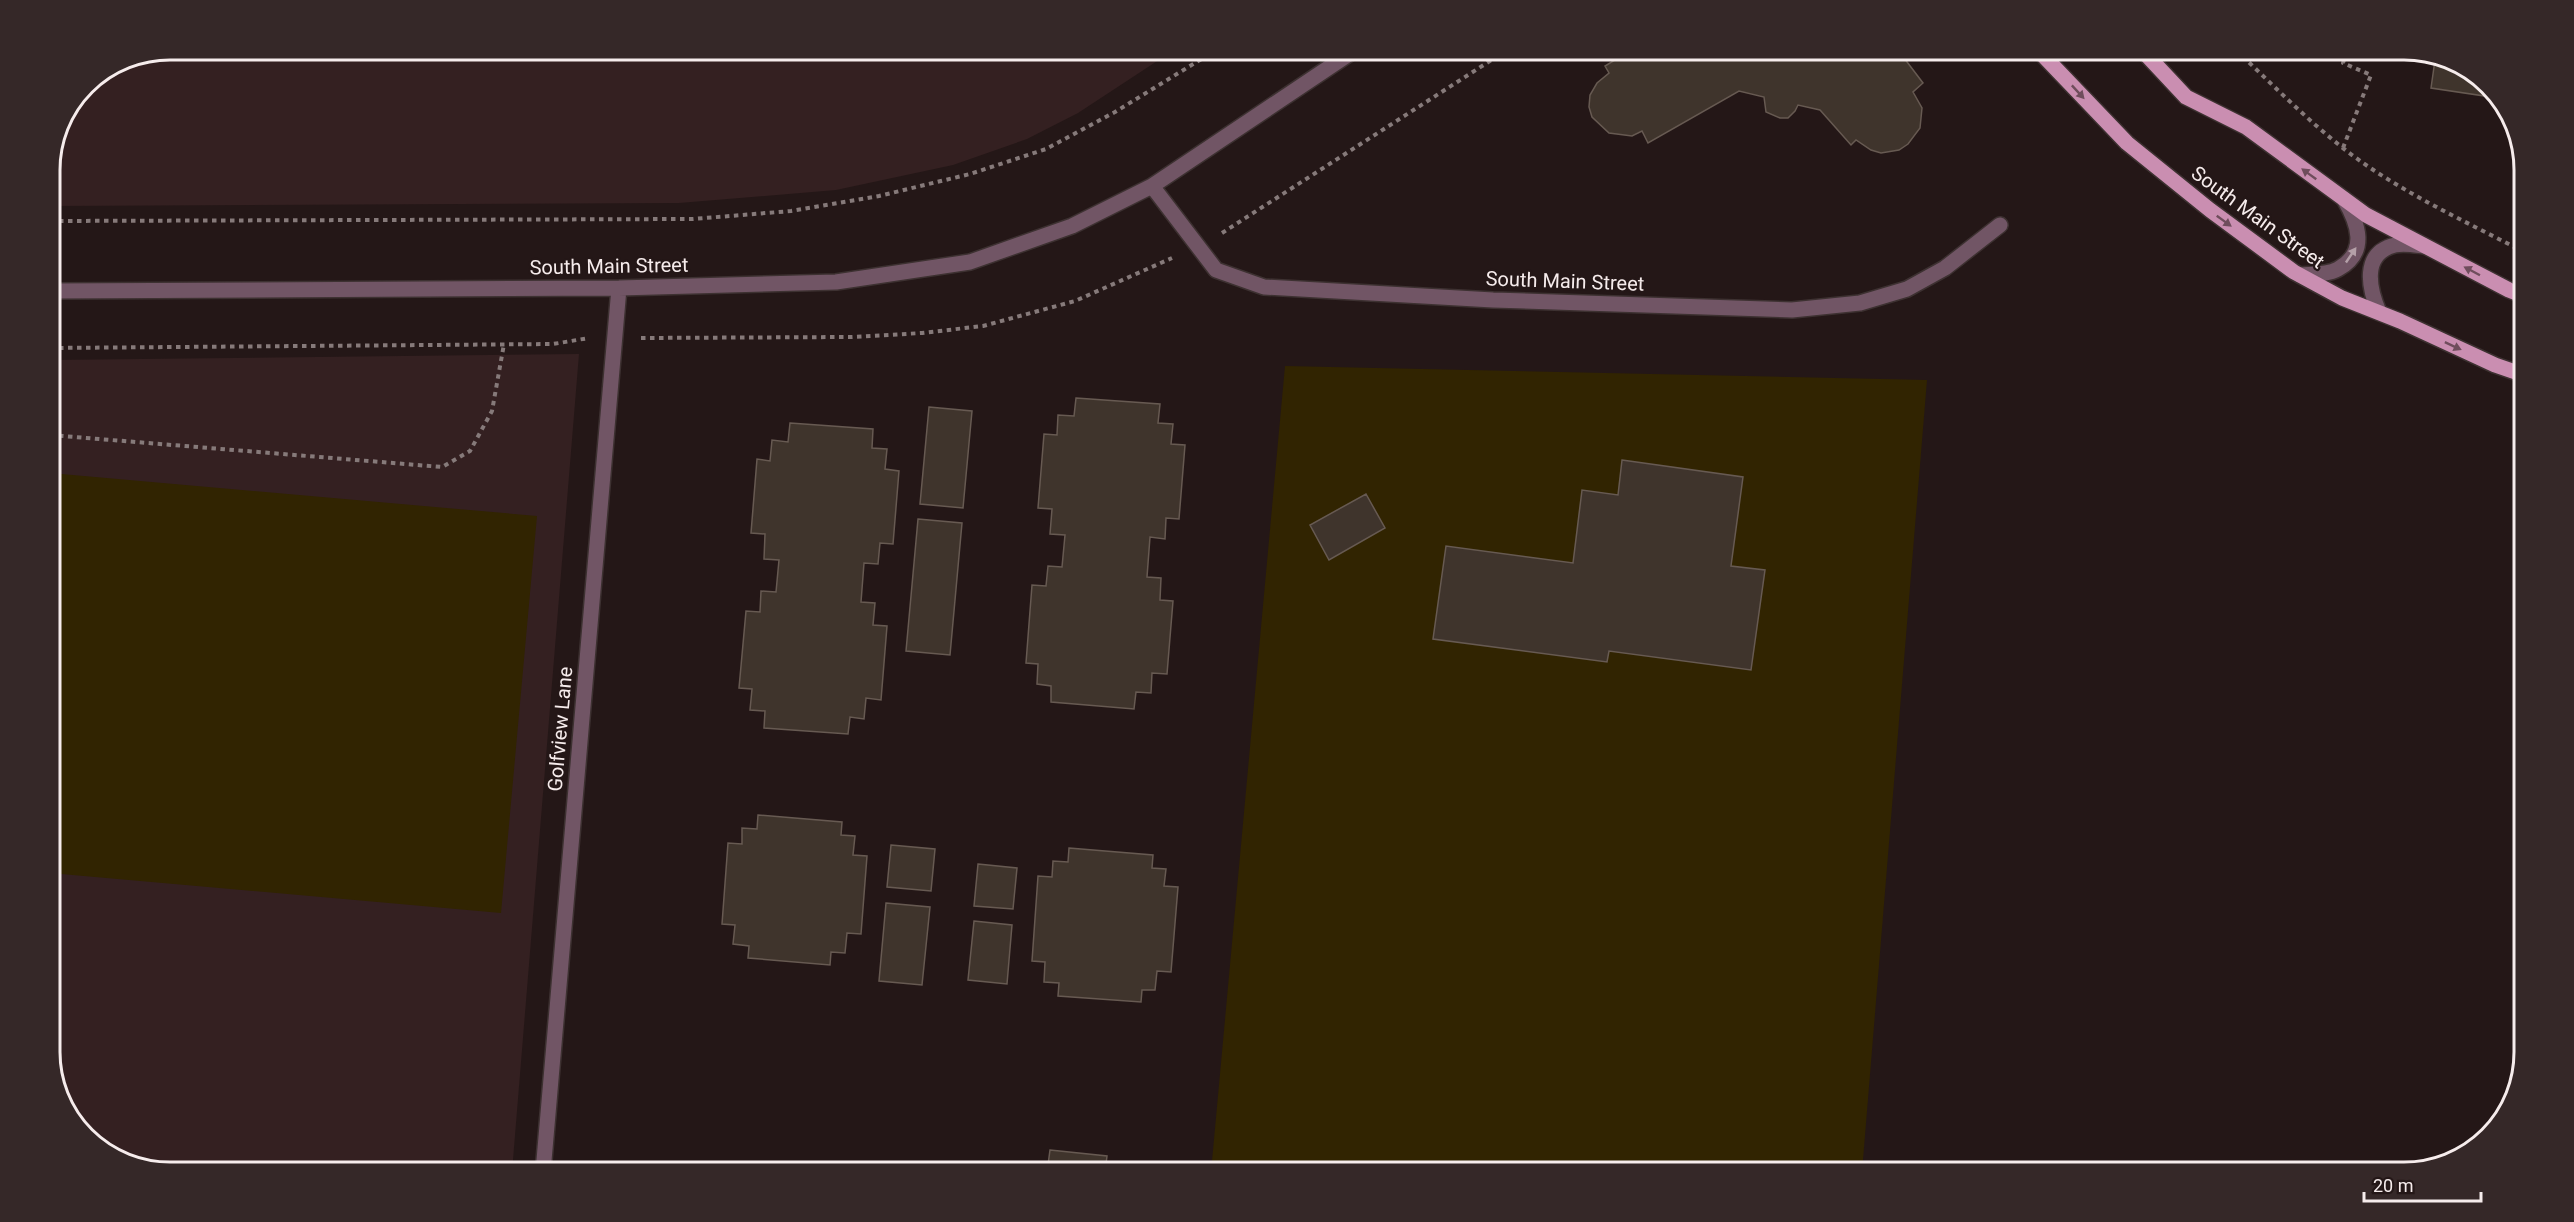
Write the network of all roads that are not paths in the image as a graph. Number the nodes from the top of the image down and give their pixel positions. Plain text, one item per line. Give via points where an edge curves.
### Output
1 (1340, 60) edge
2 (2048, 60) edge
3 (2151, 60) edge
4 (1152, 186) junction
5 (2344, 199) junction
6 (2000, 225) dead end
7 (2424, 246) junction
8 (2300, 275) junction
9 (619, 288) junction
10 (60, 291) edge
11 (2514, 292) edge
12 (2379, 312) junction
13 (2514, 372) edge
14 (544, 1162) edge

1 - 4 street, South Main Street
2 -> 8 main road, South Main Street via 2127,143
5 -> 3 main road via 2246,128 2186,97
4 - 6 street, South Main Street via 1216,270 1264,287 1492,300 1792,310 1860,303 1907,289 1945,268
4 - 9 street, South Main Street via 1072,226 970,262 836,282
5 - 7 main road
8 -> 5 street via 2337,270 2354,254 2359,240 2356,219
11 -> 7 main road
7 - 12 street via 2396,245 2375,259 2369,271
8 - 12 main road, South Main Street via 2333,294
9 - 10 street, South Main Street
9 - 14 street, Golfview Lane
12 -> 13 main road, South Main Street

